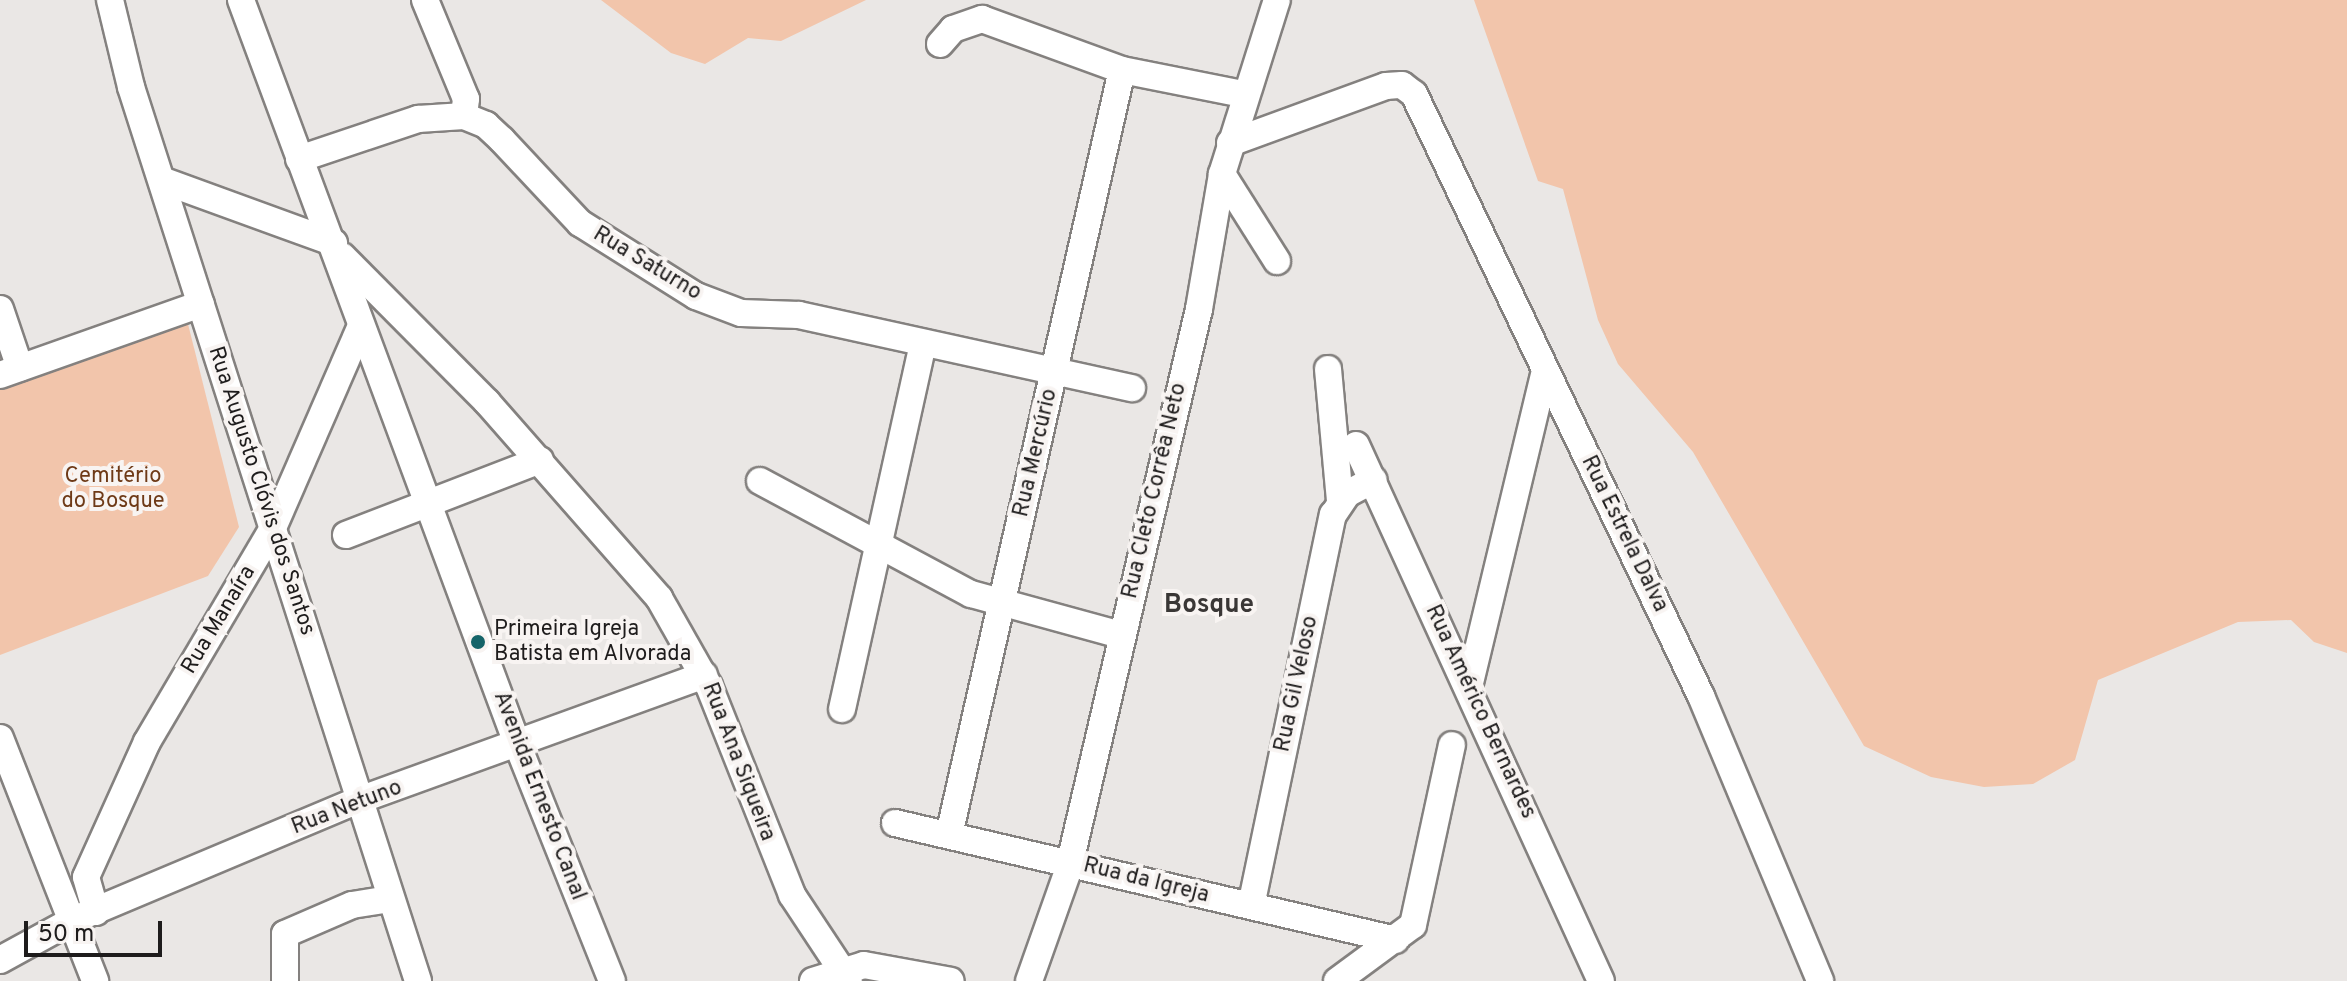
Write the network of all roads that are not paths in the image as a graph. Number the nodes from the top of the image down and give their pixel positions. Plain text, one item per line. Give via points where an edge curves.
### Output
1 (110, 0) edge
2 (241, 0) edge
3 (425, 0) edge
4 (1277, 0) edge
5 (986, 10) edge
6 (940, 44) dead end
7 (1122, 70) junction
8 (1243, 94) junction
9 (464, 116) junction
10 (1230, 143) junction
11 (299, 159) junction
12 (1222, 174) junction
13 (164, 181) junction
14 (332, 242) junction
15 (1277, 261) dead end
16 (201, 304) junction
17 (0, 309) edge
18 (361, 326) junction
19 (390, 326) junction
20 (923, 343) junction
21 (1328, 369) dead end
22 (1545, 370) junction
23 (1056, 371) junction
24 (10, 372) edge
25 (384, 386) junction
26 (1132, 388) dead end
27 (1356, 445) dead end
28 (540, 460) junction
29 (1373, 480) junction
30 (760, 481) dead end
31 (1340, 501) junction
32 (428, 504) junction
33 (273, 528) junction
34 (346, 535) dead end
35 (878, 546) junction
36 (1000, 605) junction
37 (1121, 635) junction
38 (704, 675) junction
39 (1469, 687) junction
40 (842, 709) dead end
41 (0, 738) edge
42 (1452, 745) dead end
43 (518, 746) junction
44 (359, 800) junction
45 (895, 823) dead end
46 (949, 835) junction
47 (1070, 862) junction
48 (391, 899) junction
49 (1251, 906) junction
50 (84, 916) junction
51 (1396, 940) junction
52 (0, 960) edge
53 (846, 975) edge
54 (95, 981) edge
55 (285, 981) edge
56 (418, 981) edge
57 (612, 981) edge
58 (813, 981) edge
59 (951, 981) edge
60 (1029, 981) edge
61 (1337, 981) edge
62 (1601, 981) edge
63 (1820, 981) edge

1 - 13 street, Rua Augusto Clóvis dos Santos via 131,87
2 - 11 street, Avenida Ernesto Canal
3 - 9 street via 466,99
4 - 8 street, Rua Cleto Corrêa Neto
5 - 6 street via 953,29
5 - 7 street
7 - 8 street
7 - 23 street, Rua Mercúrio
8 - 10 street, Rua Cleto Corrêa Neto
9 - 11 street via 418,119
9 - 20 street, Rua Saturno via 486,125 580,223 696,296 741,313 799,315
10 - 12 street, Rua Cleto Corrêa Neto
10 - 22 street, Rua Estrela Dalva via 1386,86 1402,85 1414,94
11 - 14 street, Avenida Ernesto Canal
12 - 15 street
12 - 37 street, Rua Cleto Corrêa Neto via 1199,309
13 - 14 street
13 - 16 street, Rua Augusto Clóvis dos Santos
14 - 18 street, Avenida Ernesto Canal
14 - 19 street, Avenida Ernesto Canal
16 - 24 street
16 - 33 street, Rua Augusto Clóvis dos Santos
17 - 24 street
18 - 19 street via 368,306 382,303
18 - 25 street, Avenida Ernesto Canal
18 - 33 street, Rua Manaíra
19 - 25 street, Avenida Ernesto Canal via 380,356
19 - 28 street, Rua Ana Siqueira via 422,337
20 - 23 street, Rua Saturno
20 - 35 street
21 - 31 street
22 - 39 street
22 - 63 street, Rua Estrela Dalva via 1701,696
23 - 26 street, Rua Saturno
23 - 36 street, Rua Mercúrio
25 - 32 street, Avenida Ernesto Canal
27 - 29 street, Rua Américo Bernardes
28 - 32 street
28 - 38 street, Rua Ana Siqueira via 653,590
29 - 31 street
29 - 39 street, Rua Américo Bernardes
30 - 35 street
31 - 49 street, Rua Gil Veloso via 1331,523
32 - 34 street
32 - 43 street, Avenida Ernesto Canal
33 - 44 street, Rua Augusto Clóvis dos Santos
33 - 50 street, Rua Manaíra via 147,742 86,877
35 - 36 street
35 - 40 street
36 - 37 street
36 - 46 street, Rua Mercúrio
37 - 47 street, Rua Cleto Corrêa Neto
38 - 43 street, Rua Netuno
38 - 53 street, Rua Ana Siqueira via 784,878 809,927
39 - 62 street, Rua Américo Bernardes
41 - 50 street
42 - 51 street via 1415,919
43 - 44 street, Rua Netuno
43 - 57 street, Avenida Ernesto Canal
44 - 48 street, Rua Augusto Clóvis dos Santos
44 - 50 street, Rua Netuno
45 - 46 street, Rua da Igreja
46 - 47 street, Rua da Igreja
47 - 49 street, Rua da Igreja
47 - 60 street, Rua Cleto Corrêa Neto
48 - 55 street via 340,909 285,934
48 - 56 street, Rua Augusto Clóvis dos Santos
49 - 51 street, Rua da Igreja
50 - 52 street, Rua Netuno
50 - 54 street
51 - 61 street
53 - 58 street
53 - 59 street via 873,966

